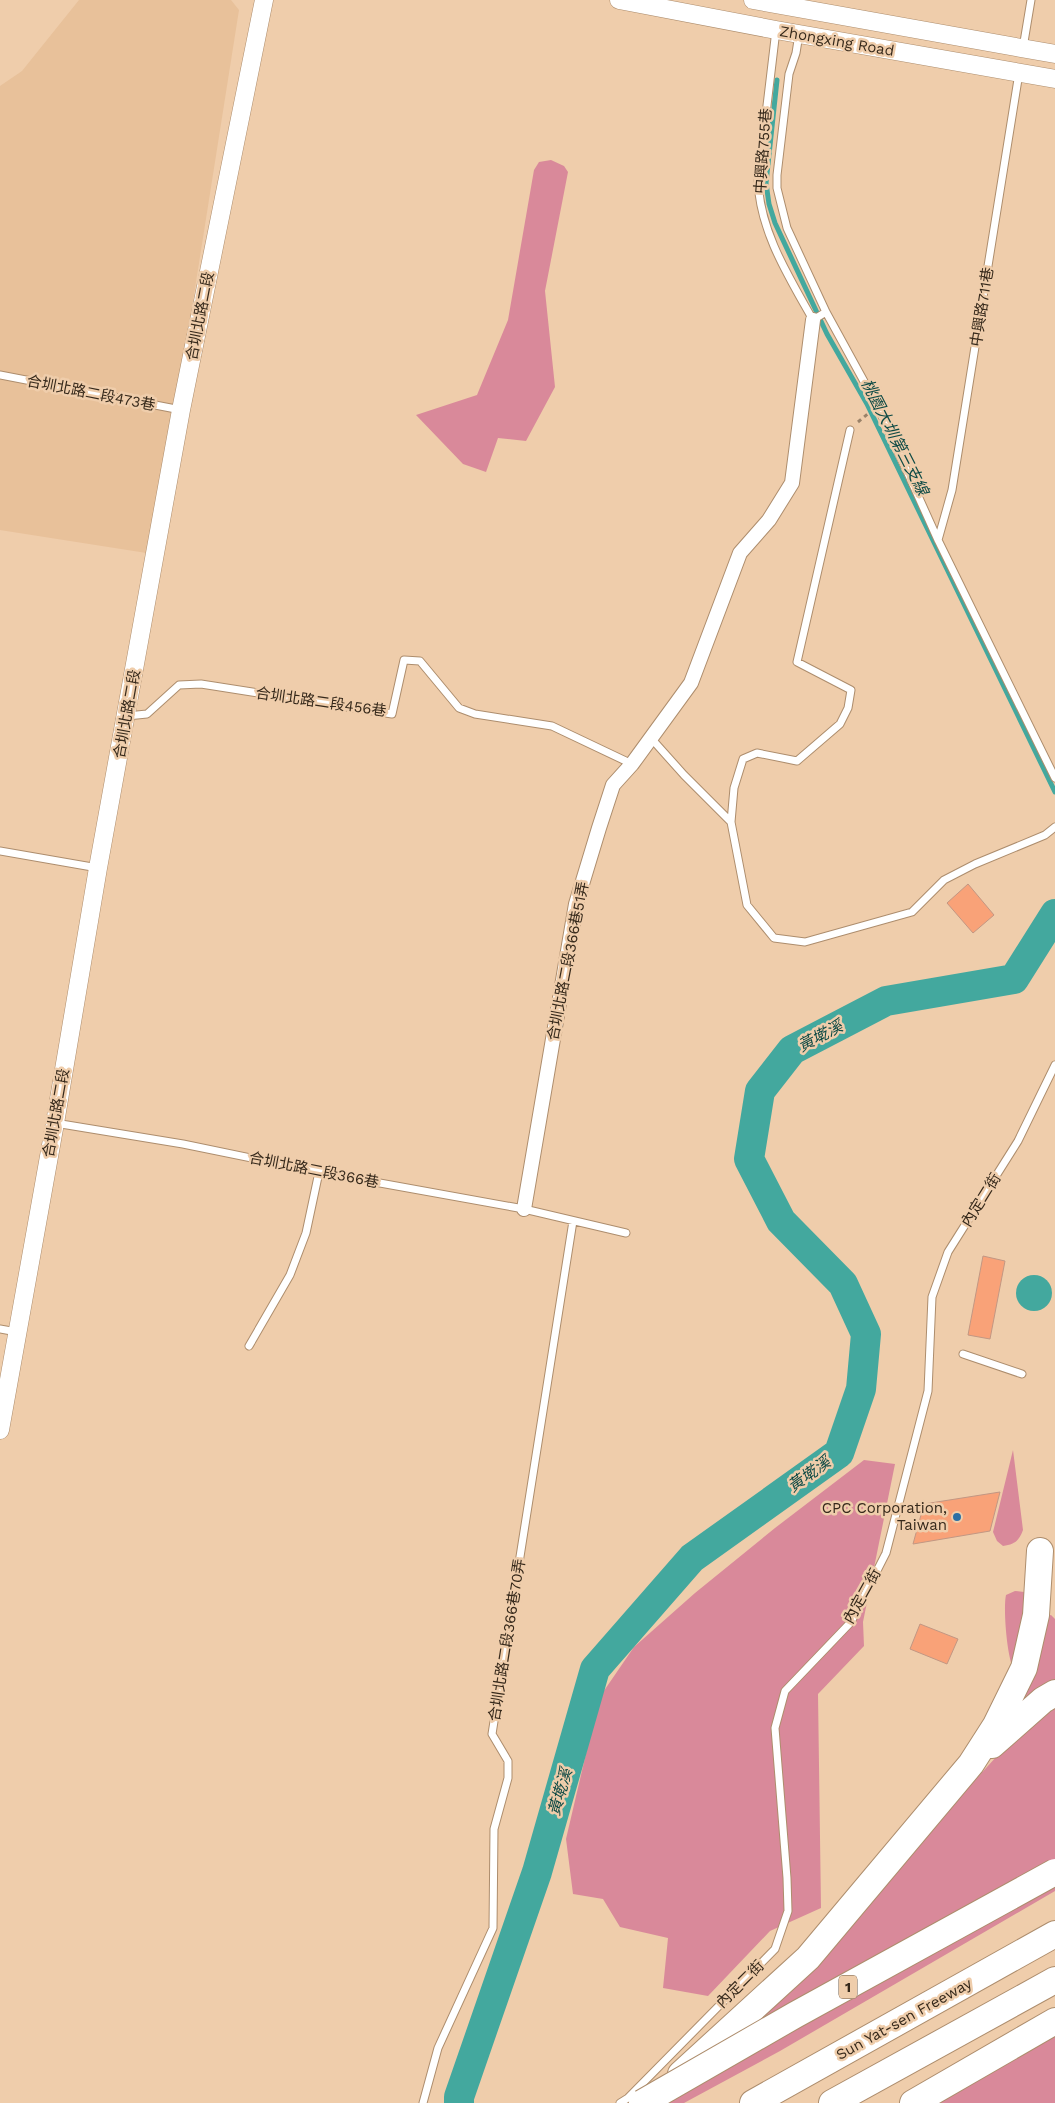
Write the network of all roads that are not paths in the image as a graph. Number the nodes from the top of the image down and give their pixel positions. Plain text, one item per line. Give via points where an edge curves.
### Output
1 (264, 0) edge
2 (619, 0) edge
3 (753, 0) edge
4 (1031, 0) edge
5 (780, 2) edge
6 (803, 4) edge
7 (776, 30) junction
8 (799, 34) junction
9 (1023, 48) junction
10 (1055, 54) edge
11 (1019, 72) junction
12 (1055, 79) edge
13 (826, 312) junction
14 (813, 320) junction
15 (0, 376) edge
16 (181, 410) junction
17 (850, 430) dead end
18 (938, 540) junction
19 (126, 716) junction
20 (650, 736) junction
21 (632, 764) junction
22 (1055, 778) edge
23 (731, 822) junction
24 (1055, 827) edge
25 (0, 851) edge
26 (98, 868) junction
27 (1055, 1065) edge
28 (55, 1123) junction
29 (319, 1172) junction
30 (524, 1208) junction
31 (573, 1222) junction
32 (626, 1233) dead end
33 (0, 1329) edge
34 (17, 1332) junction
35 (249, 1346) dead end
36 (963, 1354) dead end
37 (1022, 1374) dead end
38 (0, 1430) edge
39 (1055, 1598) edge
40 (1055, 1693) edge
41 (971, 1764) junction
42 (1055, 1872) edge
43 (1055, 1934) edge
44 (1055, 1980) edge
45 (1055, 2021) edge
46 (423, 2103) edge
47 (620, 2103) edge
48 (642, 2103) edge
49 (650, 2103) edge
50 (752, 2103) edge
51 (832, 2103) edge
52 (913, 2103) edge

1 - 16 street, 合圳北路二段
2 - 7 street, Zhongxing Road
3 - 5 street, Zhongxing Road
4 - 9 lane
5 - 6 street, Zhongxing Road
5 - 7 street
6 - 8 street
6 - 9 street, Zhongxing Road
7 - 8 street, Zhongxing Road
7 - 14 lane, 中興路755巷 via 758,197 780,260
8 - 11 street, Zhongxing Road
8 - 13 lane via 788,74 777,188 788,228
9 - 10 street, Zhongxing Road
9 - 11 street
11 - 12 street, Zhongxing Road
11 - 18 lane, 中興路711巷 via 952,490
13 - 14 lane
13 - 18 lane via 878,408
14 - 20 street, 合圳北路二段366巷51弄 via 792,484 769,520 740,553 691,683
15 - 16 lane, 合圳北路二段473巷
16 - 19 street, 合圳北路二段
17 - 23 lane via 796,662 851,690 848,708 840,724 797,761 757,753 743,759 734,788
18 - 22 lane
19 - 21 lane, 合圳北路二段456巷 via 147,714 179,685 200,684 392,714 404,660 420,661 458,708 475,714 552,726
19 - 26 street, 合圳北路二段
20 - 21 street, 合圳北路二段366巷51弄
20 - 23 lane
21 - 30 street, 合圳北路二段366巷51弄 via 613,785 576,904
23 - 24 lane via 747,905 774,938 805,942 912,912 944,880 1045,835
25 - 26 lane
26 - 28 street, 合圳北路二段
27 - 47 lane, 內定二街 via 1018,1141 948,1252 932,1297 928,1390 886,1553 851,1622 785,1691 775,1728 788,1911 775,1949
28 - 29 lane, 合圳北路二段366巷 via 183,1144
28 - 34 street, 合圳北路二段
29 - 30 lane, 合圳北路二段366巷
29 - 35 lane via 306,1234 290,1275
30 - 31 lane, 合圳北路二段366巷
31 - 32 lane, 合圳北路二段366巷
31 - 46 lane, 合圳北路二段366巷70弄 via 492,1734 508,1761 508,1778 494,1829 493,1928 438,2048
33 - 34 lane
34 - 38 street, 合圳北路二段
36 - 37 lane
39 - 41 highway via 1040,1551 1036,1615 1024,1668 996,1725
40 - 41 highway
41 - 49 highway via 808,1958
42 - 48 highway, 1, bridge
43 - 50 highway, Sun Yat-sen Freeway
44 - 51 highway
45 - 52 highway

